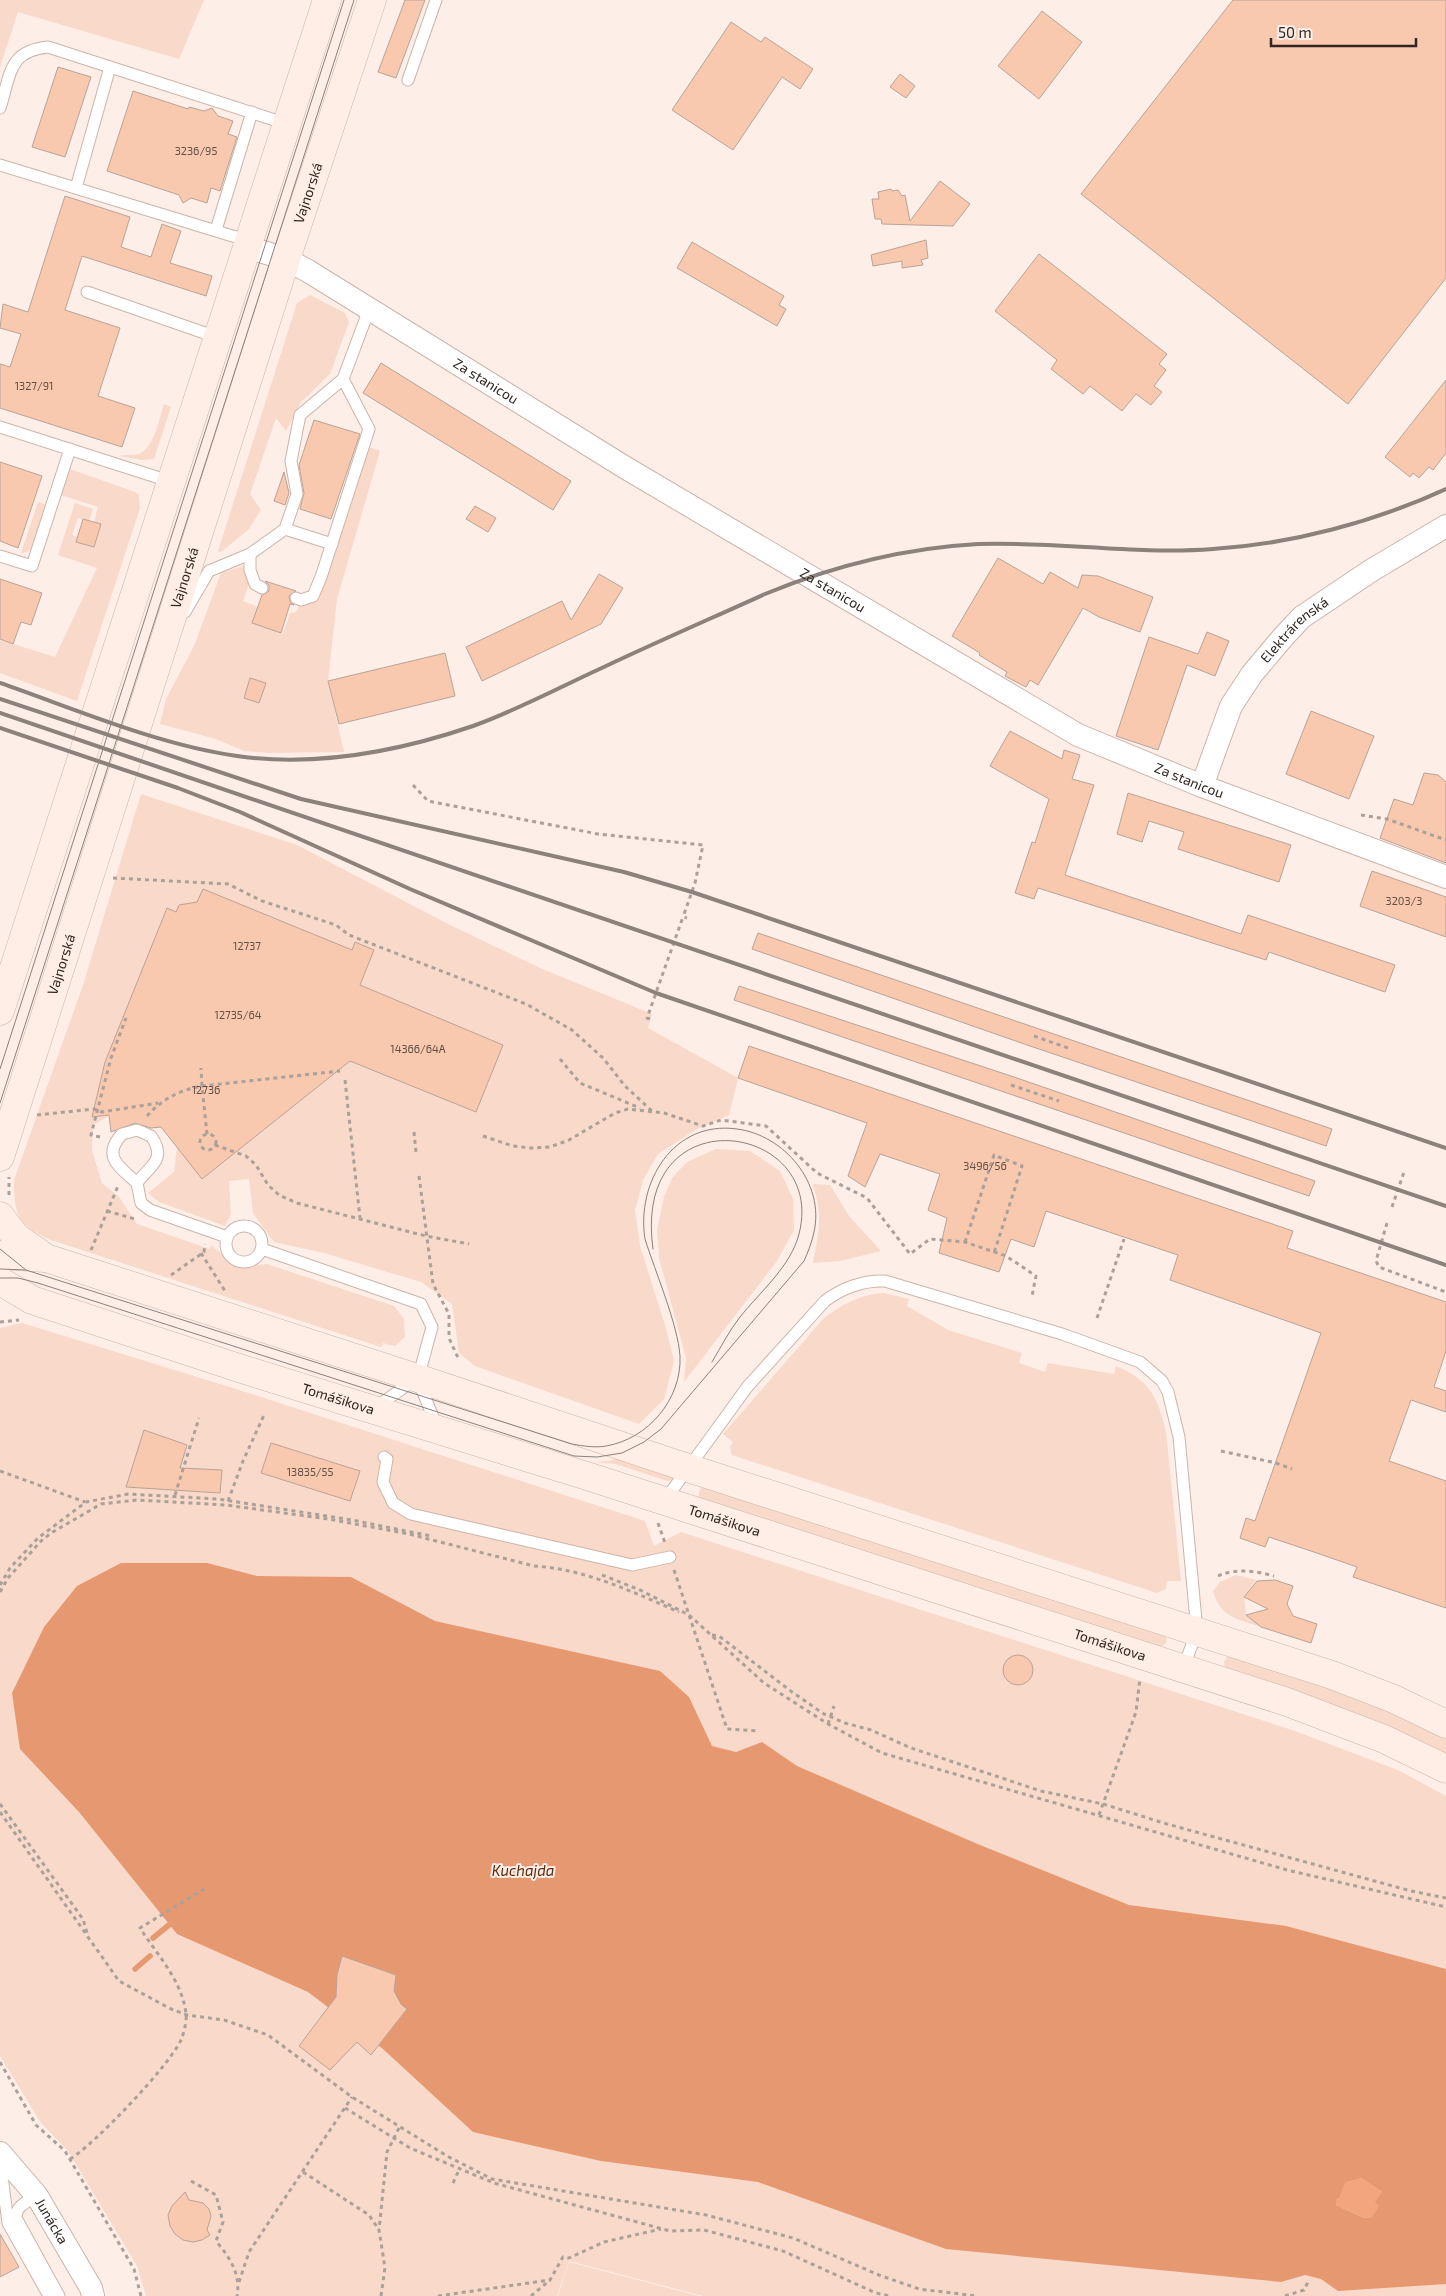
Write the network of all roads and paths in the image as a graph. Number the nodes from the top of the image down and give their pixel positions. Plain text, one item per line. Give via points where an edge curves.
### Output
1 (327, 0) edge
2 (372, 0) edge
3 (436, 0) edge
4 (110, 67) junction
5 (408, 80) dead end
6 (0, 108) edge
7 (252, 112) junction
8 (287, 124) junction
9 (0, 165) edge
10 (76, 188) junction
11 (216, 230) junction
12 (248, 244) junction
13 (286, 260) junction
14 (87, 292) dead end
15 (370, 307) junction
16 (219, 338) junction
17 (343, 380) junction
18 (0, 427) edge
19 (70, 449) junction
20 (172, 482) junction
21 (1446, 526) edge
22 (285, 528) junction
23 (332, 544) junction
24 (250, 554) junction
25 (0, 556) edge
26 (262, 588) dead end
27 (296, 598) dead end
28 (162, 650) junction
29 (413, 785) dead end
30 (1202, 786) junction
31 (1361, 815) dead end
32 (1446, 840) edge
33 (1446, 877) edge
34 (113, 878) dead end
35 (0, 1011) edge
36 (126, 1018) dead end
37 (650, 1019) dead end
38 (1034, 1036) dead end
39 (1070, 1049) dead end
40 (560, 1059) dead end
41 (201, 1068) dead end
42 (340, 1071) dead end
43 (345, 1080) dead end
44 (1011, 1085) dead end
45 (202, 1086) junction
46 (1059, 1101) dead end
47 (158, 1103) junction
48 (643, 1110) junction
49 (652, 1111) junction
50 (29, 1116) dead end
51 (147, 1116) dead end
52 (414, 1132) dead end
53 (207, 1134) junction
54 (483, 1136) dead end
55 (100, 1137) dead end
56 (215, 1145) junction
57 (416, 1152) dead end
58 (6, 1163) edge
59 (1404, 1172) dead end
60 (419, 1176) dead end
61 (137, 1183) junction
62 (118, 1186) dead end
63 (1392, 1207) dead end
64 (5, 1210) edge
65 (107, 1211) junction
66 (360, 1218) junction
67 (136, 1219) dead end
68 (1387, 1223) dead end
69 (426, 1236) junction
70 (227, 1237) junction
71 (1124, 1239) dead end
72 (964, 1242) junction
73 (469, 1244) dead end
74 (262, 1249) junction
75 (201, 1253) dead end
76 (994, 1253) junction
77 (0, 1255) edge
78 (90, 1255) dead end
79 (46, 1258) junction
80 (0, 1281) edge
81 (1446, 1292) edge
82 (227, 1295) dead end
83 (1032, 1296) dead end
84 (0, 1307) edge
85 (29, 1310) junction
86 (1097, 1318) dead end
87 (0, 1322) edge
88 (459, 1360) dead end
89 (417, 1378) junction
90 (374, 1409) junction
91 (264, 1415) dead end
92 (199, 1418) dead end
93 (438, 1430) junction
94 (1221, 1451) dead end
95 (384, 1457) dead end
96 (688, 1468) junction
97 (1292, 1470) dead end
98 (0, 1471) edge
99 (175, 1495) junction
100 (228, 1501) junction
101 (86, 1502) junction
102 (660, 1510) junction
103 (469, 1544) dead end
104 (670, 1557) junction
105 (595, 1573) dead end
106 (1218, 1576) dead end
107 (1274, 1576) dead end
108 (0, 1585) edge
109 (0, 1592) edge
110 (689, 1615) junction
111 (1197, 1631) junction
112 (712, 1635) junction
113 (1182, 1670) junction
114 (1141, 1673) dead end
115 (834, 1706) dead end
116 (830, 1717) junction
117 (828, 1724) junction
118 (1446, 1724) edge
119 (758, 1732) dead end
120 (1446, 1769) edge
121 (0, 1804) edge
122 (1102, 1804) junction
123 (0, 1812) edge
124 (1099, 1815) junction
125 (204, 1889) dead end
126 (1446, 1898) edge
127 (1446, 1908) edge
128 (87, 1935) junction
129 (187, 2015) junction
130 (0, 2062) edge
131 (352, 2097) junction
132 (345, 2108) junction
133 (400, 2126) junction
134 (394, 2138) junction
135 (0, 2154) edge
136 (70, 2159) junction
137 (0, 2160) edge
138 (459, 2170) junction
139 (303, 2172) junction
140 (190, 2181) dead end
141 (453, 2182) dead end
142 (37, 2196) junction
143 (12, 2220) junction
144 (664, 2228) junction
145 (379, 2230) junction
146 (550, 2280) junction
147 (1309, 2280) dead end
148 (239, 2282) junction
149 (49, 2296) edge
150 (59, 2296) edge
151 (93, 2296) edge
152 (141, 2296) edge
153 (237, 2296) edge
154 (381, 2296) edge
155 (438, 2296) edge
156 (531, 2296) edge
157 (890, 2296) edge
158 (977, 2296) edge
159 (1285, 2296) edge

1 - 8 main road
2 - 13 main road, Vajnorská
3 - 5 lane
4 - 6 lane via 48,47 30,49 16,61
4 - 7 lane
4 - 10 lane
7 - 8 lane
7 - 11 lane
8 - 12 main road
9 - 10 lane
10 - 11 lane
11 - 12 lane
12 - 13 street, Za stanicou
12 - 16 main road
13 - 15 street, Za stanicou
13 - 28 main road, Vajnorská
14 - 16 lane
15 - 17 lane
15 - 30 street, Za stanicou via 626,468 1078,735
16 - 20 main road
17 - 22 lane via 300,415 291,460 297,494
17 - 23 lane via 369,429
18 - 19 lane
19 - 20 lane
19 - 25 lane via 32,566
20 - 35 main road
21 - 30 street, Elektrárenská via 1302,617 1284,636 1252,674 1232,706
22 - 23 lane
22 - 24 lane
23 - 27 lane via 313,596 301,600
24 - 26 lane via 250,570 255,584
24 - 28 lane via 209,571
28 - 58 main road, Vajnorská
29 - 37 path via 428,801 598,834 703,844 685,918 647,1018
30 - 33 street, Za stanicou
31 - 32 path via 1387,819
34 - 49 path via 228,884 262,901 336,925 349,935 526,1004 572,1030
36 - 55 path via 111,1058 91,1135
38 - 39 path
40 - 48 path via 580,1083
41 - 45 path
42 - 45 path
43 - 66 path
44 - 46 path
45 - 47 path via 186,1089
45 - 53 path
47 - 50 path via 102,1112 94,1109
47 - 51 path
48 - 49 path
48 - 54 path via 628,1109 615,1113 569,1140 550,1147 513,1146
49 - 72 path via 702,1126 721,1120 766,1126 817,1173 867,1198 910,1254 930,1239
52 - 57 path
53 - 56 path via 214,1137
53 - 56 path via 200,1140 202,1148 209,1150
56 - 66 path via 246,1156 279,1195 323,1211
58 - 64 path via 9,1176
59 - 63 path
60 - 69 path
61 - 61 lane via 154,1165 158,1150 151,1136 137,1130 122,1134 113,1155 120,1169
61 - 70 lane via 141,1204 150,1210
62 - 65 path
64 - 79 main road via 16,1237
65 - 67 path
65 - 78 path
66 - 69 path
68 - 81 path via 1376,1261 1379,1266
69 - 73 path
69 - 88 path via 433,1284 449,1314 449,1338
70 - 74 lane via 236,1227 250,1226 260,1235
70 - 74 lane via 227,1251 238,1261 252,1260
71 - 86 path
72 - 76 path
72 - 76 path via 994,1155 1022,1166
74 - 89 lane via 421,1304 432,1327
75 - 82 path
76 - 83 path via 1006,1256 1036,1276
77 - 79 main road
79 - 89 main road
80 - 85 main road, Tomášikova
84 - 85 main road
85 - 87 path
85 - 90 main road, Tomášikova
89 - 90 lane
89 - 93 lane
89 - 96 main road
90 - 93 main road, Tomášikova
91 - 100 path
92 - 99 path
93 - 102 main road, Tomášikova
94 - 97 path via 1276,1463
95 - 104 lane via 387,1459 382,1482 393,1503 411,1514 632,1565
96 - 102 lane
96 - 111 main road
96 - 111 lane via 748,1386 786,1341 825,1301 854,1285 885,1281 1062,1334 1140,1362 1151,1370 1168,1392 1180,1437
98 - 101 path
99 - 100 path
99 - 101 path via 128,1494
100 - 103 path via 352,1520
101 - 108 path via 38,1538 10,1568
102 - 104 path
102 - 113 main road, Tomášikova
104 - 110 path
105 - 110 path via 640,1590
106 - 107 path via 1240,1571
109 - 110 path via 8,1578 51,1533 101,1504 137,1500 226,1505 409,1534 534,1566 588,1576
110 - 112 path
110 - 119 path via 727,1729
111 - 113 lane
111 - 118 main road via 1355,1683
112 - 116 path via 719,1636
112 - 117 path via 764,1683
113 - 120 main road, Tomášikova via 1329,1717
114 - 122 path via 1136,1712
115 - 116 path
116 - 117 path
116 - 122 path via 871,1730 911,1748 1042,1791
117 - 124 path via 882,1753
121 - 128 path via 83,1919
122 - 124 path
122 - 126 path
123 - 128 path
124 - 127 path via 1287,1870
125 - 129 path via 140,1928 179,1988
128 - 129 path via 119,1981
129 - 131 path via 224,2020 268,2035
129 - 136 path via 181,2039 166,2062 92,2143
130 - 136 path via 36,2125 66,2151
131 - 132 path
131 - 133 path
132 - 134 path
132 - 139 path
133 - 134 path
133 - 158 path via 447,2156 492,2179 706,2215 793,2238 919,2289
134 - 138 path
134 - 145 path via 387,2152
135 - 142 street, Junácka
136 - 152 path via 134,2269
137 - 143 lane
138 - 141 path
138 - 144 path via 568,2205
139 - 145 path via 369,2215
139 - 148 path via 249,2252
140 - 148 path via 216,2195 223,2222 216,2241 228,2256
142 - 143 lane via 20,2207
142 - 151 street, Junácka
143 - 149 lane
143 - 150 lane
144 - 146 path via 604,2242 569,2258 564,2257
144 - 157 path via 670,2231 704,2230 783,2251 876,2293
145 - 154 path via 385,2268
146 - 155 path
146 - 156 path
147 - 159 path via 1304,2290
148 - 153 path

